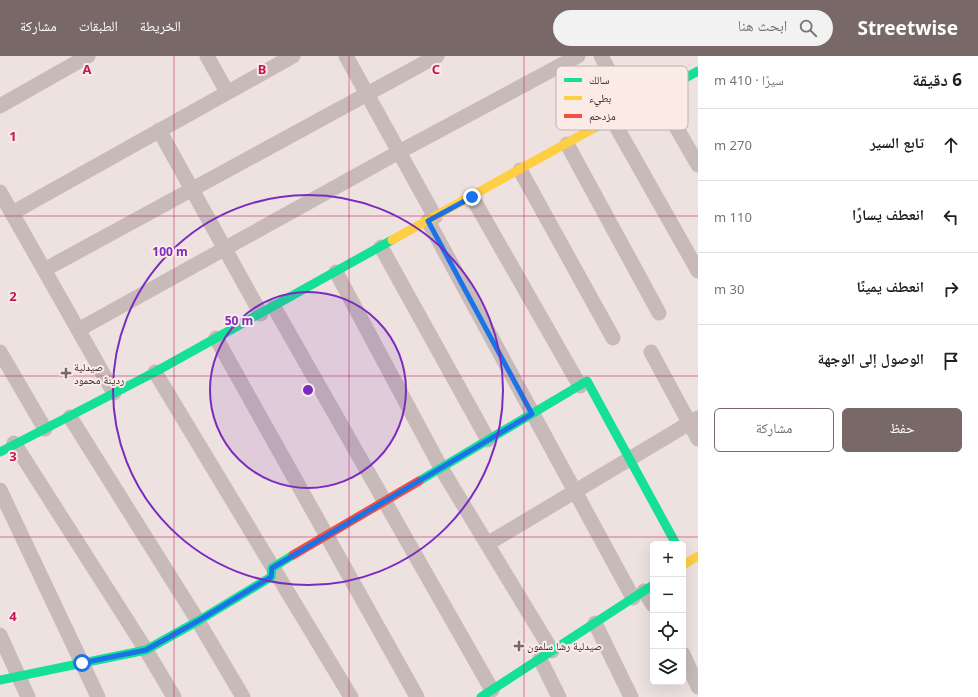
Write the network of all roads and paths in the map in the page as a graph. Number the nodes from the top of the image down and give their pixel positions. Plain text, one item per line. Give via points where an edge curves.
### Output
1 (88, 56) edge
2 (207, 56) edge
3 (293, 56) edge
4 (346, 56) edge
5 (437, 56) edge
6 (578, 56) edge
7 (601, 56) edge
8 (559, 66) edge
9 (606, 66) edge
10 (556, 68) edge
11 (698, 71) edge
12 (688, 77) edge
13 (227, 92) junction
14 (367, 94) junction
15 (0, 106) edge
16 (159, 130) junction
17 (592, 130) edge
18 (618, 130) edge
19 (678, 130) edge
20 (567, 144) junction
21 (399, 152) junction
22 (698, 165) edge
23 (520, 170) junction
24 (192, 190) junction
25 (472, 197) junction
26 (4, 203) edge
27 (431, 219) junction
28 (381, 247) junction
29 (224, 248) junction
30 (44, 270) junction
31 (698, 271) edge
32 (336, 272) junction
33 (267, 310) junction
34 (658, 313) dead end
35 (78, 330) junction
36 (216, 338) junction
37 (613, 338) dead end
38 (0, 352) edge
39 (650, 352) dead end
40 (155, 372) junction
41 (580, 386) junction
42 (114, 394) junction
43 (532, 414) junction
44 (70, 417) junction
45 (694, 420) edge
46 (45, 428) junction
47 (698, 439) edge
48 (488, 440) junction
49 (14, 443) junction
50 (0, 452) edge
51 (630, 458) junction
52 (441, 468) junction
53 (0, 490) edge
54 (574, 492) junction
55 (384, 501) junction
56 (326, 536) junction
57 (674, 541) edge
58 (487, 544) junction
59 (272, 568) junction
60 (643, 591) edge
61 (650, 601) edge
62 (198, 621) junction
63 (595, 623) junction
64 (0, 635) edge
65 (146, 650) junction
66 (546, 655) junction
67 (686, 661) edge
68 (82, 663) junction
69 (18, 676) junction
70 (0, 680) edge
71 (698, 687) edge
72 (487, 693) edge
73 (28, 697) edge
74 (98, 697) edge
75 (174, 697) edge
76 (243, 697) edge
77 (351, 697) edge
78 (417, 697) edge
79 (559, 697) edge
80 (631, 697) edge

1 - 15 street
2 - 13 street
3 - 13 street
4 - 14 street
5 - 14 street
6 - 8 street
7 - 9 street
10 - 21 street
11 - 12 street
13 - 16 street
14 - 21 street
14 - 24 street
16 - 24 street
16 - 26 street
17 - 20 street
18 - 31 street
19 - 22 street
20 - 23 street
20 - 34 street
21 - 27 street
21 - 29 street
23 - 25 street
23 - 37 street
24 - 29 street
24 - 30 street
25 - 27 street
25 - 41 street
26 - 30 street
27 - 28 street
27 - 43 street
28 - 32 street
28 - 48 street
29 - 33 street
29 - 35 street
30 - 35 street
32 - 33 street
32 - 52 street
33 - 36 street
33 - 55 street
35 - 42 street
36 - 40 street
36 - 56 street
38 - 46 street
39 - 45 street
40 - 42 street
40 - 59 street
41 - 43 street
41 - 51 street via 587,381
42 - 44 street
43 - 48 street
43 - 54 street
44 - 46 street
44 - 62 street
45 - 47 street
45 - 51 street
46 - 49 street
48 - 52 street
49 - 50 street
49 - 65 street
51 - 54 street
51 - 57 street
52 - 55 street
52 - 58 street
53 - 68 street
54 - 58 street
54 - 60 street
55 - 56 street
55 - 72 street
56 - 59 street
56 - 78 street
58 - 66 street
59 - 62 street via 271,577
59 - 77 street
60 - 61 street
60 - 63 street
62 - 65 street
62 - 76 street
63 - 66 street
63 - 80 street
64 - 69 street
65 - 68 street
65 - 75 street
66 - 72 street
66 - 79 street
67 - 71 street
68 - 69 street
68 - 74 street
69 - 70 street
69 - 73 street

